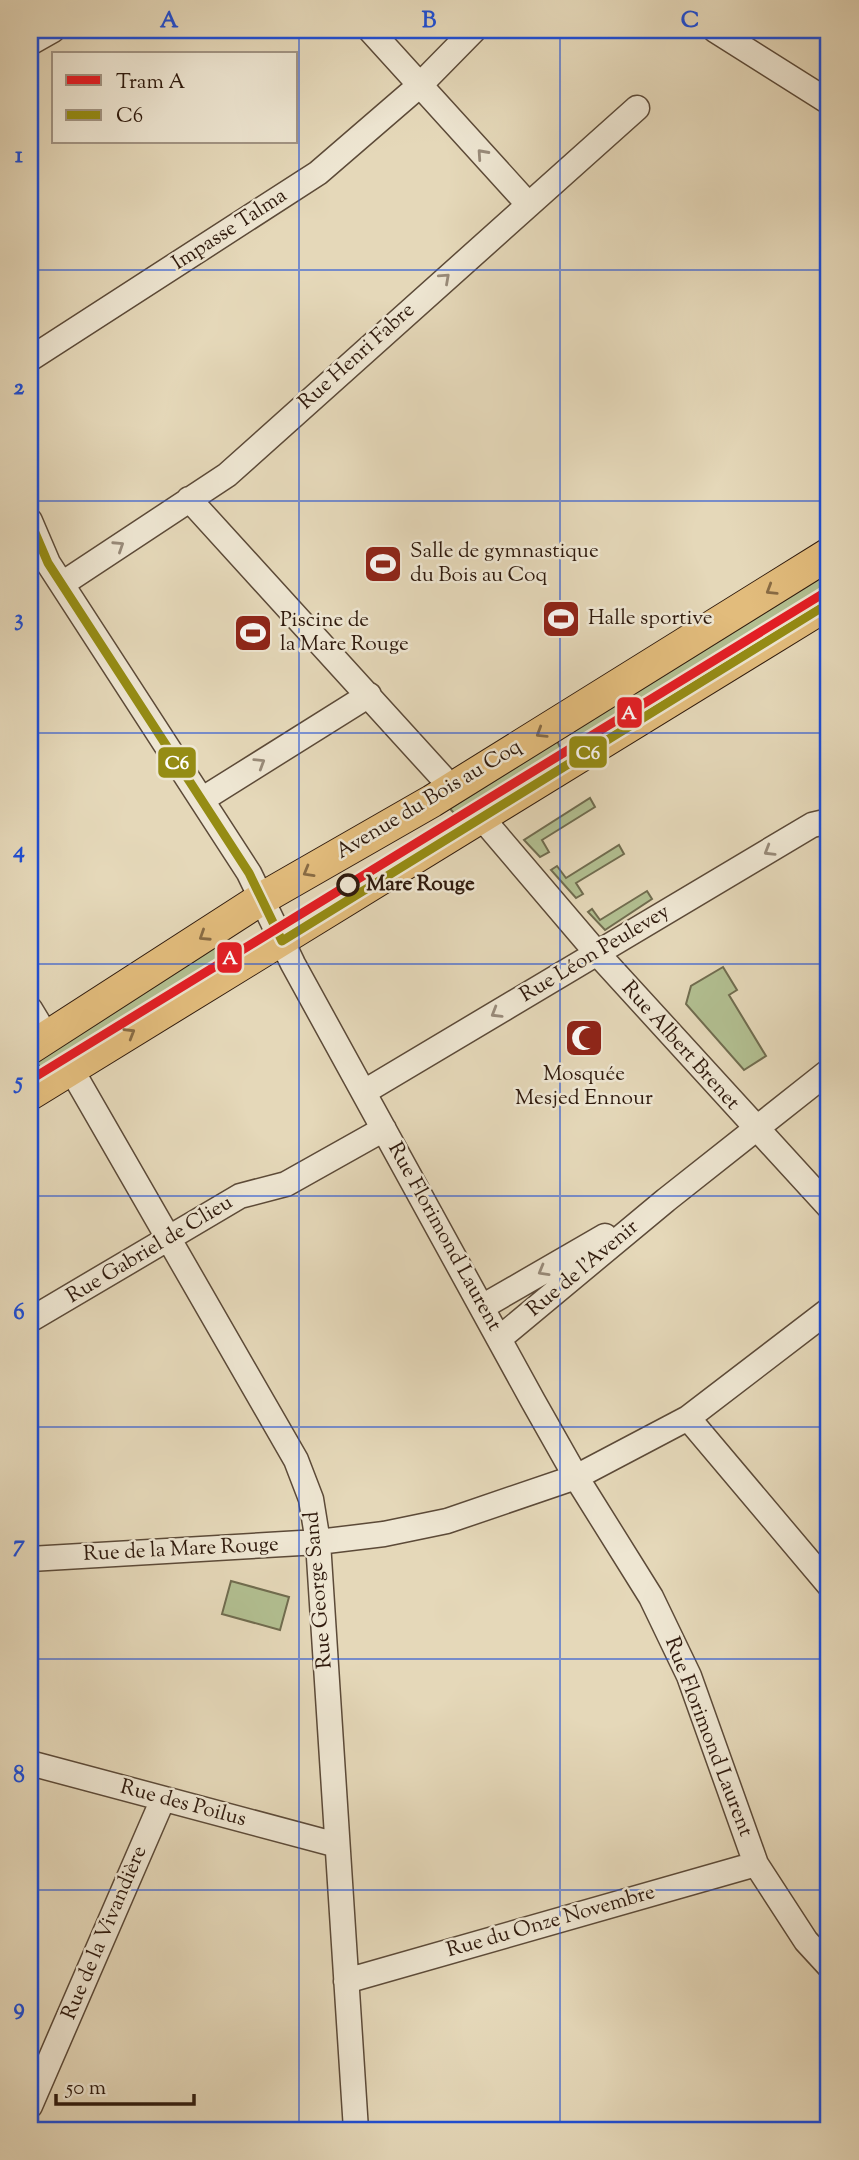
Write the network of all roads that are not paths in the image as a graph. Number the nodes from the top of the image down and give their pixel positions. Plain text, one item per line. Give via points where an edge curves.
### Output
1 (53, 30) edge
2 (370, 30) edge
3 (474, 30) edge
4 (715, 30) edge
5 (30, 43) edge
6 (420, 85) junction
7 (829, 102) edge
8 (637, 108) dead end
9 (528, 204) junction
10 (30, 359) edge
11 (189, 499) junction
12 (30, 521) edge
13 (829, 554) edge
14 (39, 569) edge
15 (62, 584) junction
16 (829, 603) edge
17 (369, 695) junction
18 (452, 789) junction
19 (202, 799) junction
20 (481, 817) junction
21 (829, 821) edge
22 (261, 899) junction
23 (282, 941) junction
24 (596, 952) junction
25 (30, 1009) edge
26 (38, 1043) edge
27 (71, 1069) junction
28 (829, 1071) edge
29 (364, 1092) junction
30 (30, 1094) edge
31 (384, 1129) junction
32 (757, 1130) junction
33 (666, 1200) junction
34 (829, 1207) edge
35 (170, 1238) junction
36 (482, 1307) junction
37 (829, 1310) edge
38 (30, 1320) edge
39 (500, 1338) junction
40 (688, 1418) junction
41 (576, 1477) junction
42 (318, 1542) junction
43 (30, 1559) edge
44 (829, 1585) edge
45 (30, 1763) edge
46 (163, 1799) junction
47 (337, 1845) junction
48 (757, 1864) junction
49 (829, 1966) edge
50 (346, 1981) junction
51 (30, 2106) edge
52 (356, 2130) edge

1 - 5 street
2 - 6 street
3 - 6 street, Impasse Talma
4 - 7 street
9 -> 6 street
6 - 10 street, Impasse Talma via 318,173
8 - 9 street, Rue Henri Fabre
11 -> 9 street, Rue Henri Fabre via 226,475
15 -> 11 street, Rue Henri Fabre
11 - 17 street
12 - 14 street, Rue Florimond Laurent
13 -> 18 main road, Avenue du Bois au Coq
14 - 15 street, Rue Florimond Laurent
15 - 19 street, Rue Florimond Laurent
16 - 20 main road, Avenue du Bois au Coq
17 - 18 street
19 -> 17 street
18 -> 22 main road, Avenue du Bois au Coq
19 - 22 street, Rue Florimond Laurent
20 - 23 main road, Avenue du Bois au Coq
20 - 24 street, Rue Albert Brenet
21 -> 24 street, Rue Léon Peulevey via 812,825
22 - 23 street, Rue Florimond Laurent
22 -> 26 main road, Avenue du Bois au Coq
27 -> 23 main road, Avenue du Bois au Coq
23 - 29 street, Rue Florimond Laurent
24 -> 29 street, Rue Léon Peulevey
24 - 32 street, Rue Albert Brenet
25 - 26 street
27 - 30 main road, Avenue du Bois au Coq
27 - 35 street, Rue George Sand
28 - 32 street, Rue de l'Avenir
29 - 31 street, Rue Florimond Laurent
31 - 35 street, Rue Gabriel de Clieu via 286,1184 240,1196
31 - 36 street, Rue Florimond Laurent
32 - 33 street, Rue de l'Avenir
32 - 34 street, Rue Albert Brenet
33 -> 36 street, Rue de l'Avenir
33 - 39 street, Rue de l'Avenir
35 - 38 street, Rue Gabriel de Clieu
35 - 42 street, Rue George Sand via 296,1460 311,1499
36 - 39 street, Rue Florimond Laurent
37 - 40 street, Rue de la Mare Rouge
39 - 41 street, Rue Florimond Laurent
40 - 41 street, Rue de la Mare Rouge
40 - 44 street
41 - 42 street, Rue de la Mare Rouge via 447,1521
41 - 48 street, Rue Florimond Laurent via 650,1597 689,1676
42 - 43 street, Rue de la Mare Rouge
42 - 47 street, Rue George Sand
45 - 46 street, Rue des Poilus
46 - 47 street, Rue des Poilus
46 - 51 street, Rue de la Vivandière
47 - 50 street, Rue George Sand
48 - 49 street, Rue Florimond Laurent via 806,1941
48 - 50 street, Rue du Onze Novembre
50 - 52 street, Rue George Sand

